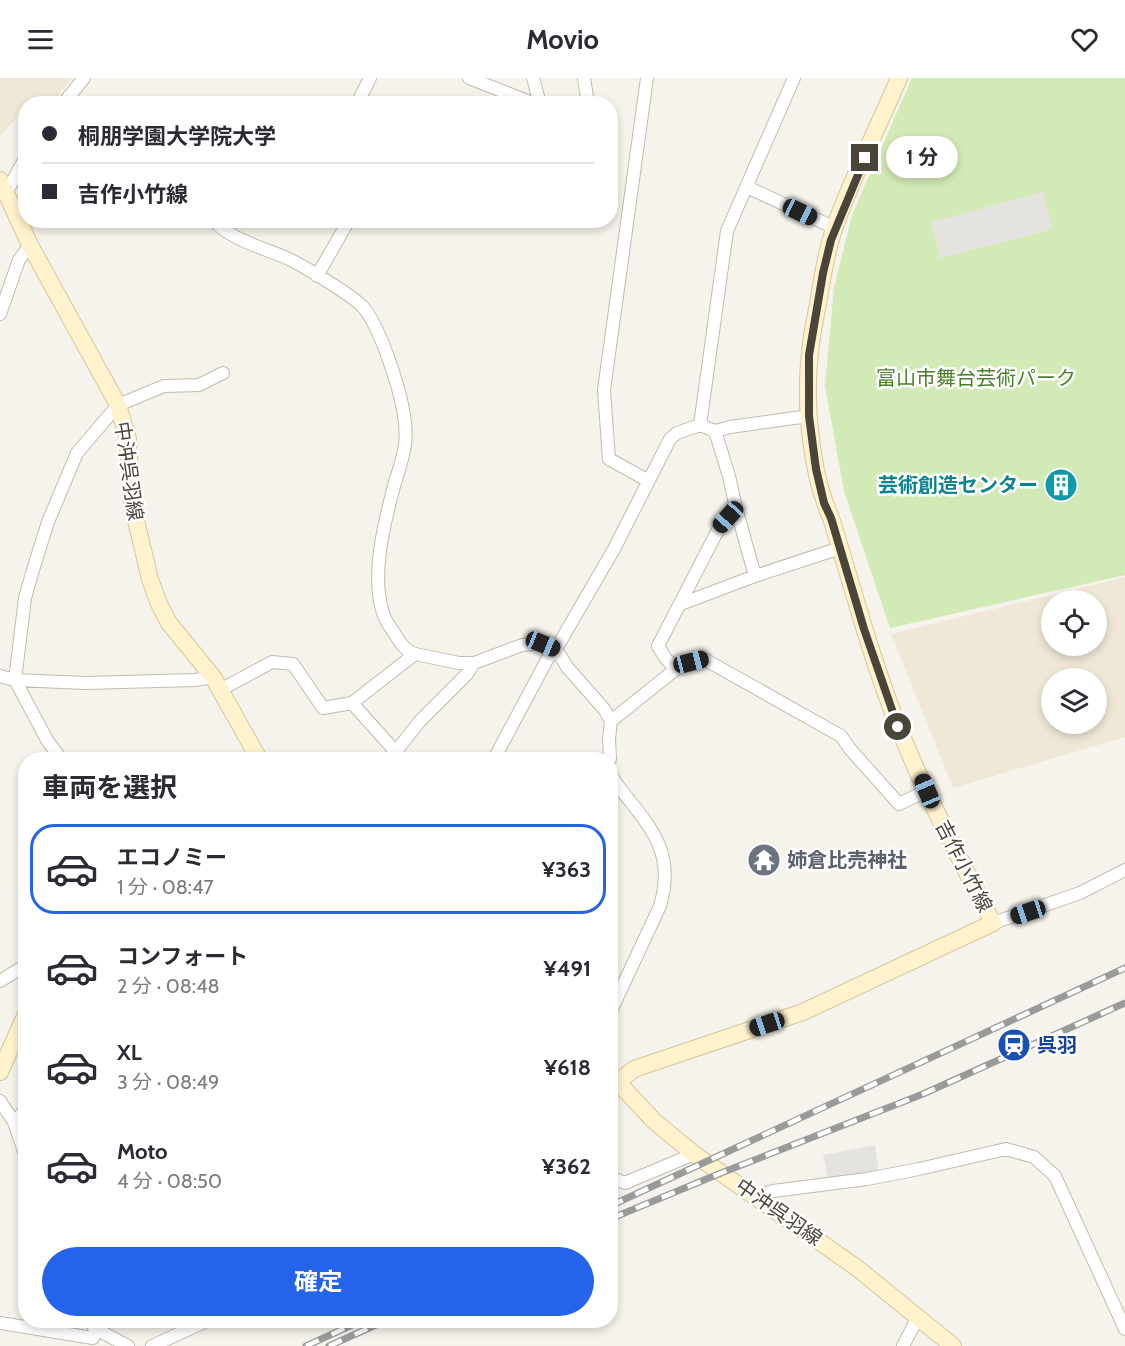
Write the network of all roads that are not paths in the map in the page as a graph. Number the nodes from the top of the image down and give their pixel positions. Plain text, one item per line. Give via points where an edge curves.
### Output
1 (84, 78) edge
2 (370, 78) edge
3 (469, 78) edge
4 (533, 78) edge
5 (584, 78) edge
6 (647, 78) edge
7 (794, 78) edge
8 (899, 78) edge
9 (69, 96) edge
10 (361, 96) edge
11 (515, 96) edge
12 (538, 96) edge
13 (587, 96) edge
14 (18, 167) edge
15 (3, 187) edge
16 (747, 187) junction
17 (18, 219) edge
18 (22, 228) edge
19 (224, 228) edge
20 (344, 228) edge
21 (835, 228) junction
22 (30, 245) junction
23 (317, 276) junction
24 (5, 286) edge
25 (0, 314) edge
26 (223, 373) dead end
27 (118, 405) junction
28 (809, 416) junction
29 (700, 425) junction
30 (715, 431) junction
31 (647, 480) junction
32 (736, 508) junction
33 (840, 548) junction
34 (755, 576) junction
35 (681, 604) junction
36 (556, 649) junction
37 (415, 654) junction
38 (474, 663) junction
39 (676, 669) junction
40 (0, 676) edge
41 (15, 680) junction
42 (216, 684) junction
43 (352, 704) junction
44 (611, 721) junction
45 (56, 752) edge
46 (255, 752) edge
47 (390, 752) edge
48 (395, 752) edge
49 (498, 752) edge
50 (610, 752) edge
51 (618, 789) edge
52 (927, 791) junction
53 (1125, 870) edge
54 (993, 923) junction
55 (18, 970) edge
56 (0, 981) edge
57 (618, 996) edge
58 (18, 1027) edge
59 (3, 1052) edge
60 (0, 1072) edge
61 (618, 1076) edge
62 (618, 1082) edge
63 (0, 1101) edge
64 (18, 1118) edge
65 (14, 1122) junction
66 (18, 1134) edge
67 (694, 1154) junction
68 (618, 1180) edge
69 (757, 1196) junction
70 (918, 1317) junction
71 (0, 1323) edge
72 (18, 1325) edge
73 (46, 1328) edge
74 (191, 1328) edge
75 (1125, 1329) edge
76 (92, 1333) edge
77 (128, 1346) edge
78 (152, 1346) edge
79 (903, 1346) edge
80 (952, 1346) edge

1 - 9 street
2 - 10 street
3 - 11 street
4 - 12 street
5 - 13 street
6 - 31 street via 604,390 609,459
7 - 16 street
8 - 21 main road, 吉作小竹線
14 - 15 street
15 - 17 main road, 中沖呉羽線
16 - 21 street
16 - 29 street via 727,231
18 - 22 main road, 中沖呉羽線
19 - 23 street via 242,241 288,258
20 - 23 street
21 - 28 main road, 吉作小竹線 via 809,355
22 - 24 street
22 - 27 main road, 中沖呉羽線
23 - 37 street via 362,307 388,358 404,413 407,441 392,496 378,585 384,617 402,644
24 - 25 street
26 - 27 street via 199,385 164,386
27 - 41 street via 77,453 48,522 25,598
27 - 42 main road, 中沖呉羽線 via 128,439 132,504 150,579 169,623
28 - 30 street
28 - 33 main road, 吉作小竹線 via 816,469
29 - 30 street
29 - 31 street via 670,439
30 - 32 street
31 - 36 street via 614,549
32 - 34 street
32 - 35 street via 720,526
33 - 34 street
33 - 52 main road, 吉作小竹線 via 883,687
34 - 35 street
35 - 39 street via 658,646
36 - 38 street via 543,644 522,645
36 - 44 street
36 - 49 street
37 - 38 street
37 - 43 street
38 - 48 street
39 - 44 street
39 - 52 street via 704,659 827,727 841,736 899,804
40 - 41 street
41 - 42 street via 195,680
41 - 45 street
42 - 43 street via 272,662 293,664 323,708
42 - 46 main road, 中沖呉羽線
43 - 47 street
44 - 50 street
51 - 57 street via 658,838 665,881 660,906
52 - 54 main road, 吉作小竹線
53 - 54 street via 1080,893
54 - 61 main road, 吉作小竹線 via 803,1012
55 - 56 street
58 - 59 main road
59 - 60 main road
62 - 67 main road, 中沖呉羽線 via 654,1121
63 - 65 street
64 - 65 street
65 - 66 street
67 - 68 street via 625,1183
67 - 69 main road, 中沖呉羽線
69 - 70 main road, 中沖呉羽線
69 - 75 street via 867,1179 1006,1149 1035,1157 1055,1176
70 - 79 street
70 - 80 main road, 中沖呉羽線
71 - 72 street
73 - 76 street
74 - 78 street
76 - 77 street

